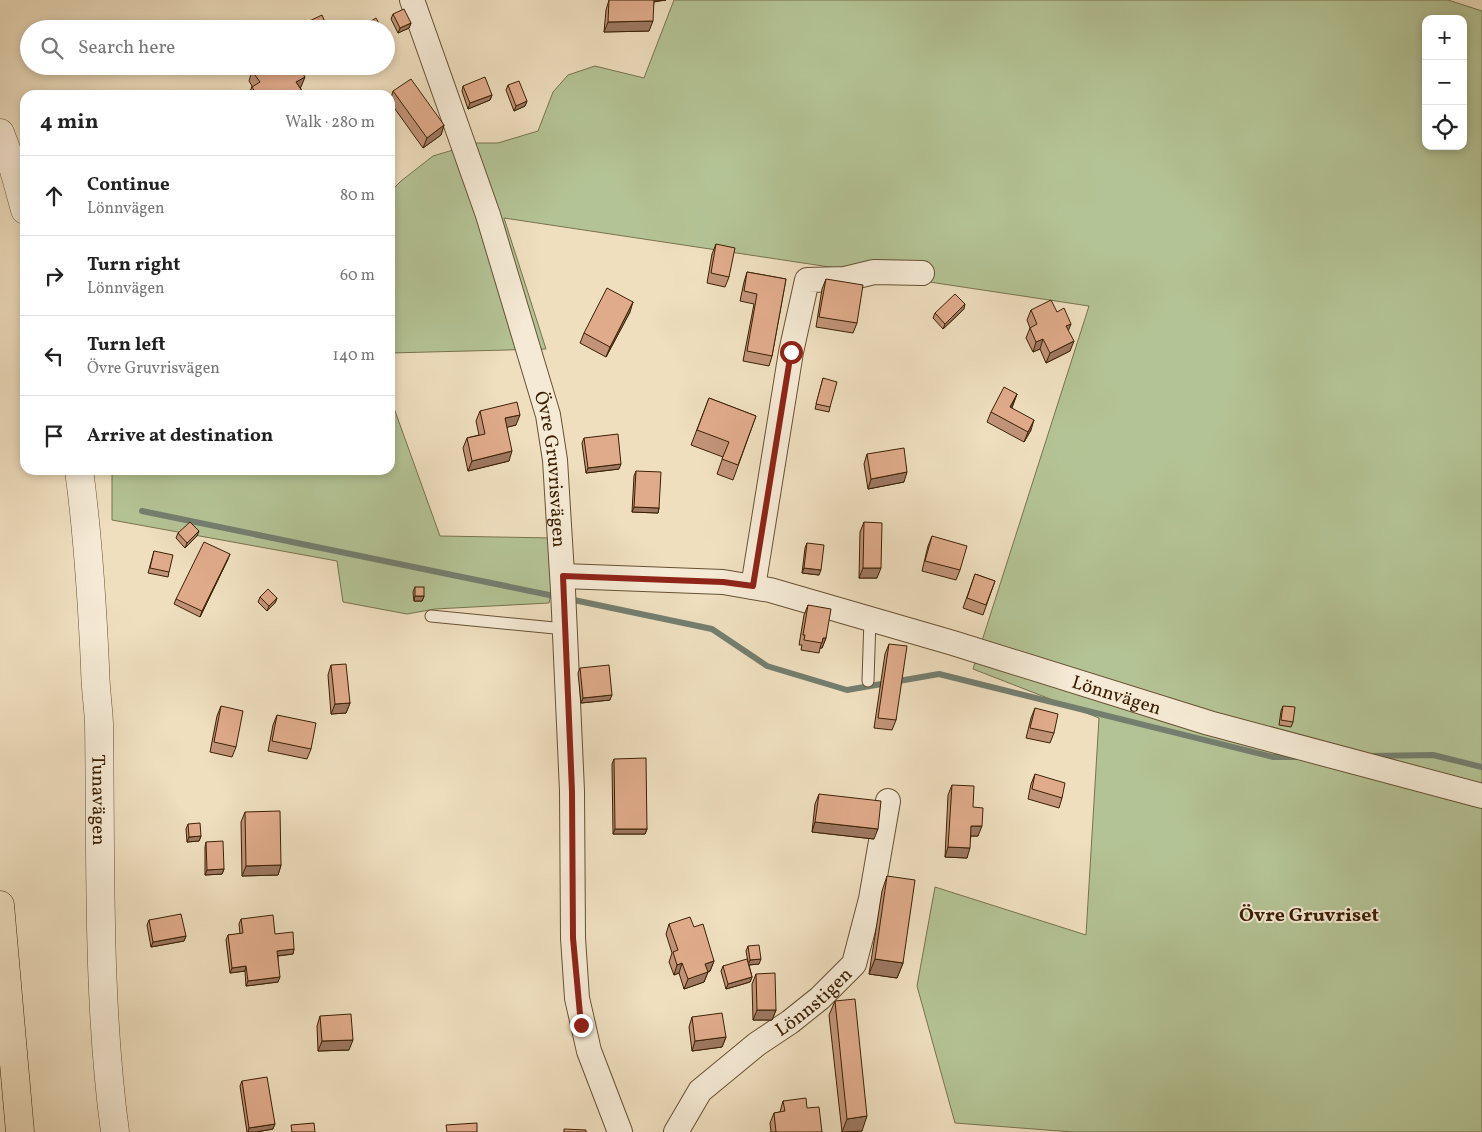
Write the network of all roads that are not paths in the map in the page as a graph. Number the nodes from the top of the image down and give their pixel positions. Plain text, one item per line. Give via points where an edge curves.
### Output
1 (412, 0) edge
2 (0, 133) edge
3 (20, 192) edge
4 (922, 273) dead end
5 (80, 475) edge
6 (753, 586) junction
7 (564, 601) junction
8 (431, 616) dead end
9 (870, 618) junction
10 (868, 681) dead end
11 (1482, 796) edge
12 (888, 801) dead end
13 (0, 905) edge
14 (20, 1132) edge
15 (115, 1132) edge
16 (620, 1132) edge
17 (676, 1132) edge

1 - 7 street, Övre Gruvrisvägen via 488,215 544,398 555,460
2 - 3 street
4 - 6 street via 874,272 845,278 807,280 786,376
5 - 15 street, Tunavägen via 94,616 108,1073
6 - 7 street, Lönnvägen via 723,582
6 - 9 street, Lönnvägen
7 - 8 lane
7 - 16 street, Övre Gruvrisvägen via 577,998 589,1051
9 - 10 lane
9 - 11 street, Lönnvägen via 1209,723
12 - 17 street, Lönnstigen via 871,899 854,964 812,1004 700,1091
13 - 14 highway

